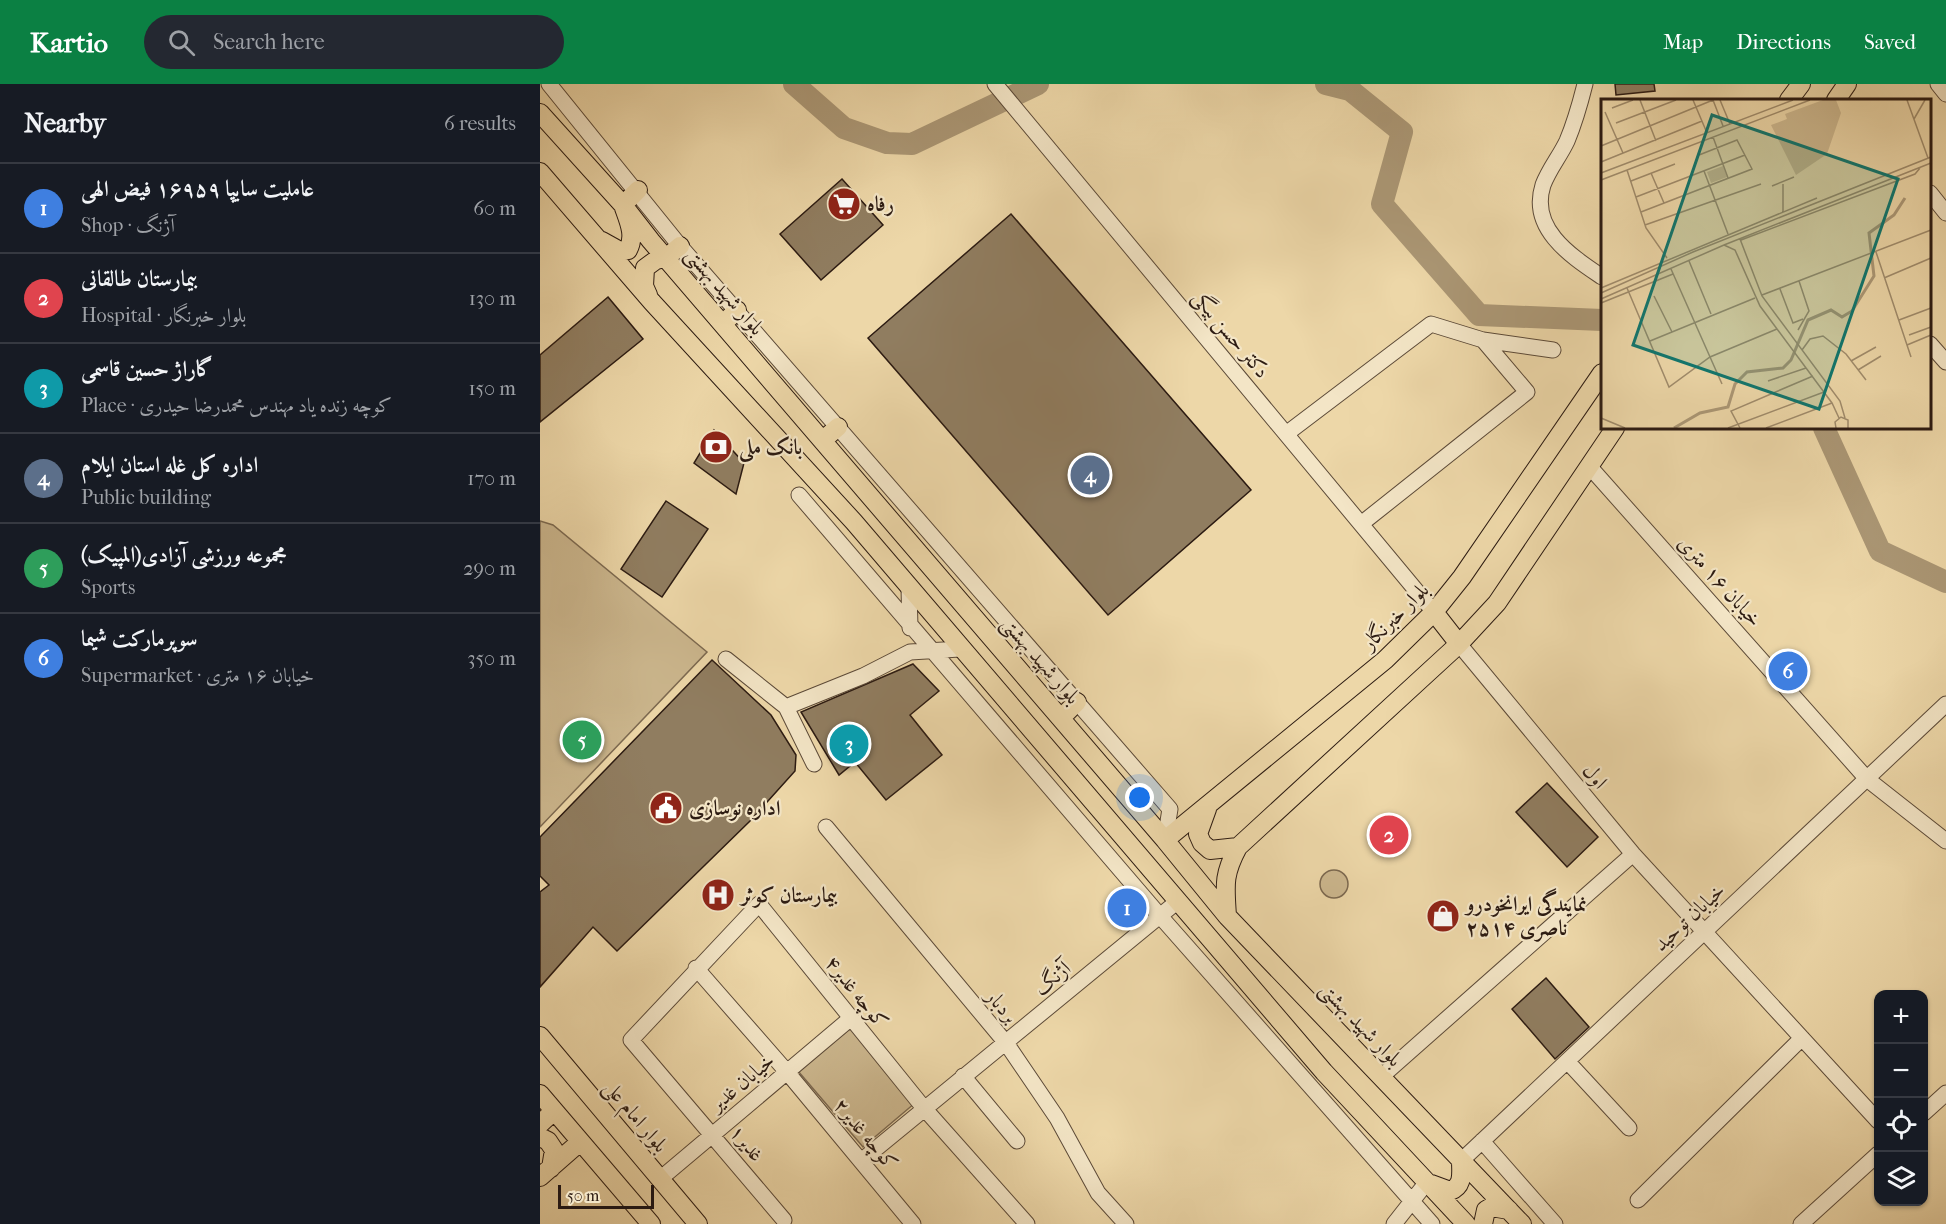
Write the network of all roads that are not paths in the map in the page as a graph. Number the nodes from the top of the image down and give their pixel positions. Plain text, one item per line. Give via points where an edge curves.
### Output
1 (549, 84) edge
2 (994, 84) edge
3 (1585, 84) edge
4 (1801, 84) edge
5 (1938, 84) edge
6 (1946, 94) edge
7 (1790, 99) edge
8 (540, 113) edge
9 (540, 171) edge
10 (638, 190) junction
11 (1931, 195) edge
12 (623, 205) junction
13 (1946, 213) edge
14 (593, 235) junction
15 (680, 246) junction
16 (666, 258) junction
17 (1601, 276) edge
18 (652, 302) junction
19 (737, 310) junction
20 (723, 324) junction
21 (1484, 340) junction
22 (1931, 346) edge
23 (1553, 350) dead end
24 (1946, 362) edge
25 (1601, 374) edge
26 (838, 427) junction
27 (1614, 429) edge
28 (1286, 434) junction
29 (823, 440) junction
30 (1589, 466) junction
31 (799, 495) dead end
32 (1361, 524) junction
33 (909, 588) junction
34 (1434, 612) junction
35 (910, 625) junction
36 (1459, 644) junction
37 (960, 649) junction
38 (932, 651) junction
39 (910, 652) junction
40 (726, 659) dead end
41 (1077, 702) junction
42 (1946, 704) edge
43 (786, 707) junction
44 (1060, 718) junction
45 (814, 764) dead end
46 (1867, 779) junction
47 (1208, 807) junction
48 (826, 827) dead end
49 (1166, 840) junction
50 (1946, 840) edge
51 (1238, 847) junction
52 (1633, 854) junction
53 (1178, 901) junction
54 (1160, 916) junction
55 (1227, 916) junction
56 (1704, 932) junction
57 (696, 968) junction
58 (851, 1018) junction
59 (540, 1036) edge
60 (1802, 1038) junction
61 (1006, 1043) junction
62 (1567, 1061) junction
63 (787, 1072) junction
64 (963, 1076) junction
65 (1380, 1077) junction
66 (1946, 1093) edge
67 (540, 1094) edge
68 (923, 1107) junction
69 (1928, 1109) edge
70 (554, 1111) junction
71 (1874, 1117) edge
72 (540, 1124) edge
73 (1629, 1128) dead end
74 (712, 1134) junction
75 (540, 1137) edge
76 (1017, 1141) dead end
77 (1482, 1141) junction
78 (580, 1142) junction
79 (1874, 1158) edge
80 (861, 1161) junction
81 (1461, 1161) junction
82 (545, 1172) edge
83 (660, 1179) junction
84 (1427, 1182) junction
85 (1638, 1200) dead end
86 (1412, 1202) junction
87 (1509, 1210) junction
88 (784, 1220) dead end
89 (648, 1223) edge
90 (698, 1224) edge
91 (913, 1224) edge
92 (1027, 1224) edge
93 (1126, 1224) edge
94 (1394, 1224) edge
95 (1432, 1224) edge
96 (1466, 1224) edge
97 (1483, 1224) edge
98 (1522, 1224) edge
99 (1555, 1224) edge
100 (1801, 1224) edge

1 - 10 street
2 - 28 street, دکتر حسن بیگی
3 - 17 street via 1576,120 1539,202 1551,235
4 - 7 main road
5 - 6 street
8 - 12 main road, بلوار شهید بهشتی
9 - 14 main road
10 - 12 main road
10 - 15 street
11 - 13 street
12 - 14 main road via 632,232 628,250 612,249
12 - 16 main road, بلوار شهید بهشتی
14 - 18 main road
15 - 16 main road
15 - 19 street
16 - 18 main road via 645,268 644,286
16 - 20 main road, بلوار شهید بهشتی
18 - 33 main road via 854,522
19 - 20 main road
19 - 26 street
20 - 29 main road, بلوار شهید بهشتی
21 - 23 street
21 - 28 street via 1431,324
21 - 32 street via 1527,392
22 - 24 street
25 - 34 main road, بلوار خبرنگار
26 - 29 main road
26 - 41 street
27 - 30 main road
28 - 32 street, دکتر حسن بیگی
29 - 44 main road, بلوار شهید بهشتی
30 - 36 main road via 1497,603
30 - 46 street, خیابان ۱۶ متری
31 - 35 street
32 - 34 street, دکتر حسن بیگی
33 - 35 street
33 - 37 main road
34 - 36 main road
34 - 47 main road, بلوار خبرنگار via 1385,660
35 - 38 street
35 - 39 street
36 - 51 main road
36 - 52 street, اول
37 - 38 street
37 - 53 main road
38 - 39 street
38 - 54 street
39 - 43 street
40 - 43 street
41 - 44 main road
41 - 49 street via 1170,809
42 - 46 street, خیابان توحید
43 - 45 street
44 - 49 main road, بلوار شهید بهشتی
46 - 50 street, خیابان ۱۶ متری
46 - 56 street, خیابان توحید
47 - 49 main road, بلوار خبرنگار
47 - 51 main road via 1198,834 1202,843 1210,850
48 - 61 street, بردبار
49 - 55 main road, بلوار شهید بهشتی
51 - 55 main road via 1224,881
52 - 56 street, اول
52 - 65 street
53 - 54 street, آژنگ
53 - 84 main road via 1324,1072
54 - 61 street, آژنگ
54 - 86 street
55 - 65 main road, بلوار شهید بهشتی
56 - 60 street, اول
56 - 62 street, خیابان توحید
57 - 58 street, کوچه غدیر۴ via 759,904
57 - 63 street, کوچه غدیر۲
57 - 74 street, غدیر۱ via 631,1040
58 - 63 street, خیابان غدیر
58 - 68 street, کوچه غدیر۴
59 - 83 main road, بلوار امام على
60 - 71 street, اول
60 - 85 street
61 - 64 street, آژنگ
61 - 93 street, بردبار via 1057,1118 1098,1193
62 - 73 street
62 - 77 street, خیابان توحید
63 - 74 street, خیابان غدیر
63 - 80 street, کوچه غدیر۲
64 - 68 street, آژنگ
64 - 76 street
65 - 81 main road, بلوار شهید بهشتی
66 - 69 street
67 - 70 main road
68 - 80 street, آژنگ
68 - 92 street, کوچه غدیر۴
70 - 72 main road
70 - 78 main road
74 - 83 street, خیابان غدیر
74 - 88 street, غدیر۱
75 - 82 main road via 554,1150
77 - 81 street, خیابان توحید
77 - 99 street
78 - 82 main road
78 - 89 main road
79 - 100 street
80 - 91 street, کوچه غدیر۲
81 - 84 main road via 1461,1183 1456,1189 1441,1190
81 - 87 main road, بلوار شهید بهشتی
83 - 90 main road, بلوار امام على
84 - 86 street
84 - 96 main road
86 - 94 street
86 - 95 street
87 - 97 main road via 1491,1207 1486,1210
87 - 98 main road, بلوار شهید بهشتی

